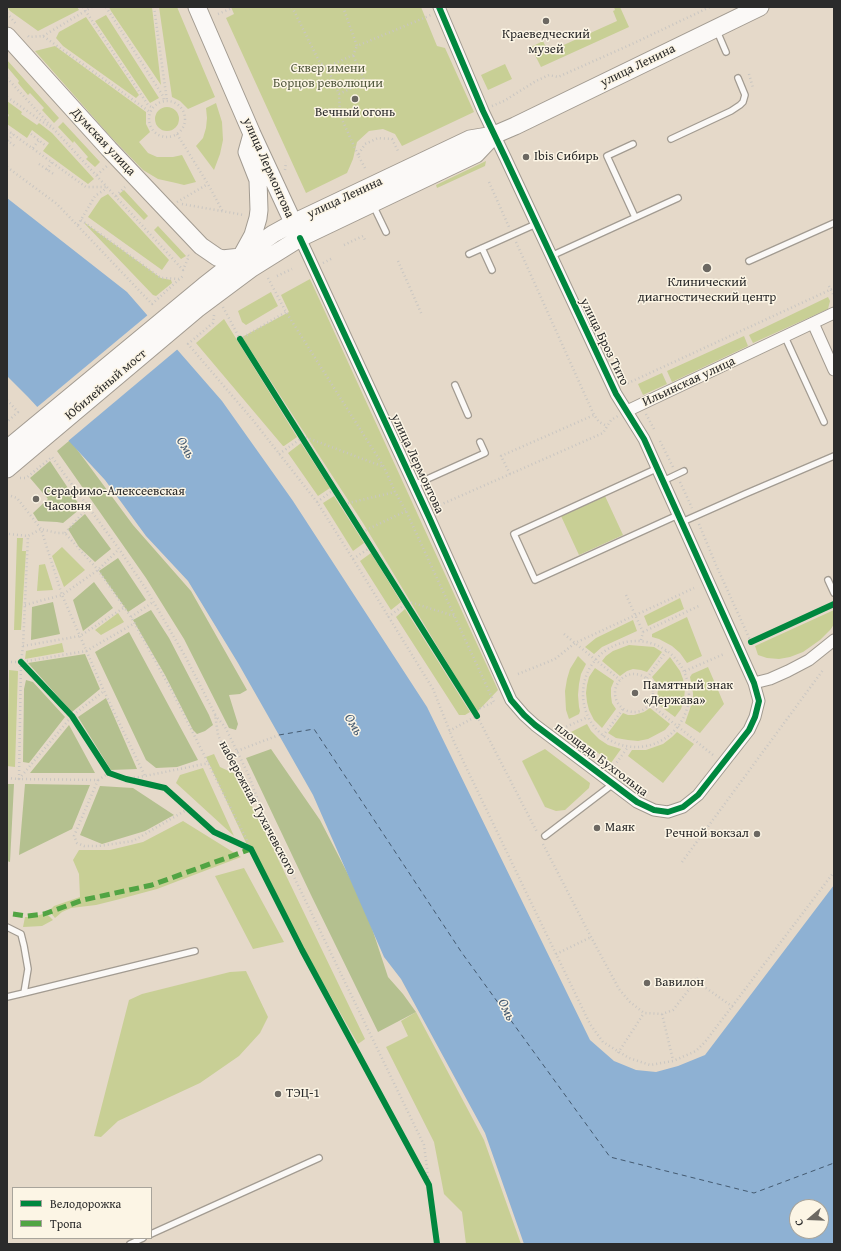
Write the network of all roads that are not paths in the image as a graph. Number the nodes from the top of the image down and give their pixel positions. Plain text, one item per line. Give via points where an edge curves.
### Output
1 (197, 7) edge
2 (760, 7) edge
3 (440, 9) edge
4 (716, 29) junction
5 (12, 30) edge
6 (726, 52) dead end
7 (738, 78) dead end
8 (252, 134) junction
9 (494, 135) junction
10 (671, 139) dead end
11 (633, 144) dead end
12 (678, 198) dead end
13 (372, 203) junction
14 (635, 217) junction
15 (834, 223) edge
16 (536, 224) junction
17 (296, 230) junction
18 (386, 232) dead end
19 (482, 248) junction
20 (195, 251) junction
21 (469, 254) dead end
22 (551, 256) junction
23 (241, 257) junction
24 (749, 261) dead end
25 (492, 270) dead end
26 (204, 286) junction
27 (193, 304) junction
28 (834, 313) edge
29 (813, 323) junction
30 (785, 337) junction
31 (834, 370) edge
32 (454, 385) dead end
33 (627, 411) junction
34 (468, 415) dead end
35 (824, 422) dead end
36 (480, 442) dead end
37 (834, 456) edge
38 (12, 464) edge
39 (658, 468) junction
40 (684, 471) dead end
41 (663, 481) junction
42 (414, 485) junction
43 (680, 518) junction
44 (828, 580) dead end
45 (834, 593) edge
46 (834, 640) edge
47 (754, 683) junction
48 (510, 700) joint
49 (613, 784) junction
50 (542, 836) road end
51 (7, 927) edge
52 (195, 951) dead end
53 (24, 993) junction
54 (7, 997) edge
55 (319, 1158) dead end
56 (152, 1234) edge
57 (141, 1239) edge
58 (130, 1244) edge

1 - 8 main road, улица Лермонтова
2 - 4 main road, улица Ленина
3 - 9 street, улица Броз Тито
4 - 6 lane
4 - 9 main road, улица Ленина
5 - 20 main road, Думская улица
7 - 10 lane via 745,95 744,102 731,111
8 - 17 main road, улица Лермонтова
8 - 23 main road via 247,152 258,180 259,210 253,234
9 - 13 main road, улица Ленина via 476,154
9 - 16 street, улица Броз Тито
9 - 17 main road, улица Ленина via 470,139
11 - 14 lane via 607,156
12 - 14 lane
13 - 17 main road, улица Ленина
13 - 18 lane
14 - 22 lane
15 - 24 lane
16 - 19 lane
16 - 22 street, улица Броз Тито
17 - 23 main road, улица Ленина via 273,234
17 - 27 main road, улица Ленина via 252,268
17 - 42 street, улица Лермонтова
19 - 21 lane
19 - 25 lane
20 - 23 main road via 222,259
20 - 26 main road via 206,256 209,268
22 - 33 street, улица Броз Тито via 616,394
23 - 26 main road, улица Ленина
26 - 27 main road, улица Ленина
27 - 38 main road, Юбилейный мост
28 - 29 street, Ильинская улица
29 - 30 street, Ильинская улица
29 - 31 street
30 - 33 street, Ильинская улица
30 - 35 lane
32 - 34 lane
33 - 39 street, улица Броз Тито
36 - 42 lane via 485,454
37 - 43 lane via 745,494
39 - 41 street, улица Броз Тито
39 - 43 lane via 514,534 535,580
40 - 41 lane
41 - 43 street, улица Броз Тито
42 - 48 street, улица Лермонтова
43 - 47 street, улица Броз Тито
44 - 45 lane
46 - 47 street via 809,660 770,679
47 - 49 street, площадь Бухгольца via 758,701 755,717 748,730 698,795 683,807 668,812 654,810 637,802
48 - 49 street, площадь Бухгольца via 535,725
49 - 50 lane
51 - 53 lane via 21,934 28,968
52 - 53 lane
53 - 54 lane
55 - 56 lane
57 - 58 lane

